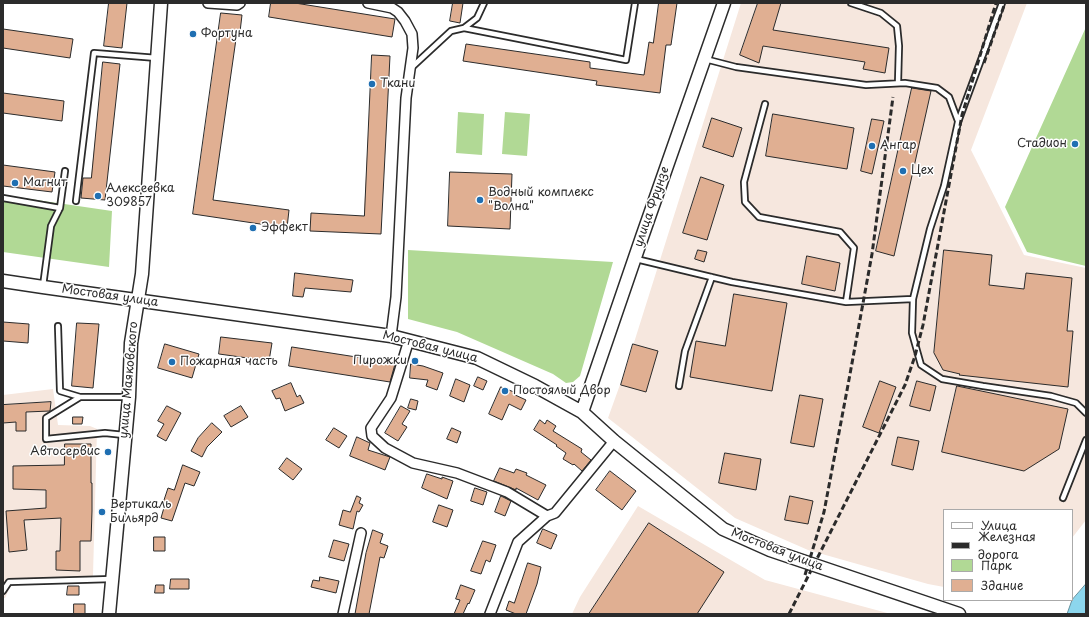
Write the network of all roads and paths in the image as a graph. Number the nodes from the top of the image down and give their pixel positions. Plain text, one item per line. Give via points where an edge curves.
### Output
1 (161, 3) edge
2 (208, 3) edge
3 (240, 3) edge
4 (368, 3) edge
5 (484, 3) edge
6 (634, 3) edge
7 (724, 3) edge
8 (851, 3) edge
9 (1002, 3) edge
10 (390, 5) edge
11 (464, 28) junction
12 (157, 58) junction
13 (704, 59) junction
14 (411, 68) junction
15 (898, 83) junction
16 (765, 104) dead end
17 (958, 122) junction
18 (65, 171) dead end
19 (3, 198) edge
20 (76, 201) dead end
21 (60, 208) junction
22 (634, 258) junction
23 (712, 277) junction
24 (3, 281) edge
25 (43, 288) junction
26 (913, 299) junction
27 (137, 300) junction
28 (846, 302) junction
29 (58, 326) dead end
30 (391, 336) junction
31 (409, 340) junction
32 (680, 386) dead end
33 (80, 397) junction
34 (128, 397) junction
35 (582, 412) junction
36 (1086, 413) edge
37 (124, 435) junction
38 (1086, 440) edge
39 (614, 441) junction
40 (1063, 498) dead end
41 (547, 516) junction
42 (361, 533) dead end
43 (112, 579) junction
44 (3, 591) edge
45 (109, 614) edge
46 (343, 614) edge
47 (490, 614) edge
48 (959, 614) edge

1 - 12 main road, улица Маяковского
2 - 3 street
4 - 10 street
5 - 11 lane via 477,18
6 - 11 lane via 626,60
7 - 13 main road, улица Фрунзе
8 - 15 lane via 881,13 897,26 900,46
9 - 17 lane
10 - 14 street via 398,12 412,34
11 - 14 lane via 451,31
12 - 20 lane via 94,53
12 - 27 main road, улица Маяковского via 142,274
13 - 15 lane via 736,67 866,85
13 - 22 main road, улица Фрунзе
14 - 30 street via 406,98 396,297
15 - 17 lane via 937,88 949,97
16 - 28 lane via 744,182 745,202 759,217 840,232 854,248
17 - 26 lane via 944,186 930,228
18 - 21 lane
19 - 21 lane
21 - 25 lane via 51,226
22 - 23 lane
22 - 35 main road, улица Фрунзе
23 - 28 lane
23 - 32 lane via 685,351
24 - 25 main road, Мостовая улица
25 - 27 main road, Мостовая улица
26 - 28 lane
26 - 36 lane via 912,333 921,365 942,379 1051,396 1076,403
27 - 30 main road, Мостовая улица
27 - 34 main road, улица Маяковского via 131,343
29 - 33 lane via 60,391
30 - 31 main road, Мостовая улица
31 - 35 main road, Мостовая улица via 477,358
31 - 41 street via 391,398 371,428 372,436 385,448 413,463 457,473 507,492
33 - 34 lane
33 - 37 lane via 46,418 46,439 105,433
34 - 37 main road, улица Маяковского
35 - 39 main road, Мостовая улица
37 - 43 main road, улица Маяковского
38 - 40 lane
39 - 41 street via 555,513
39 - 48 main road, Мостовая улица via 723,529 770,550
41 - 47 street via 518,542
42 - 46 street
43 - 44 lane via 9,582
43 - 45 main road, улица Маяковского

